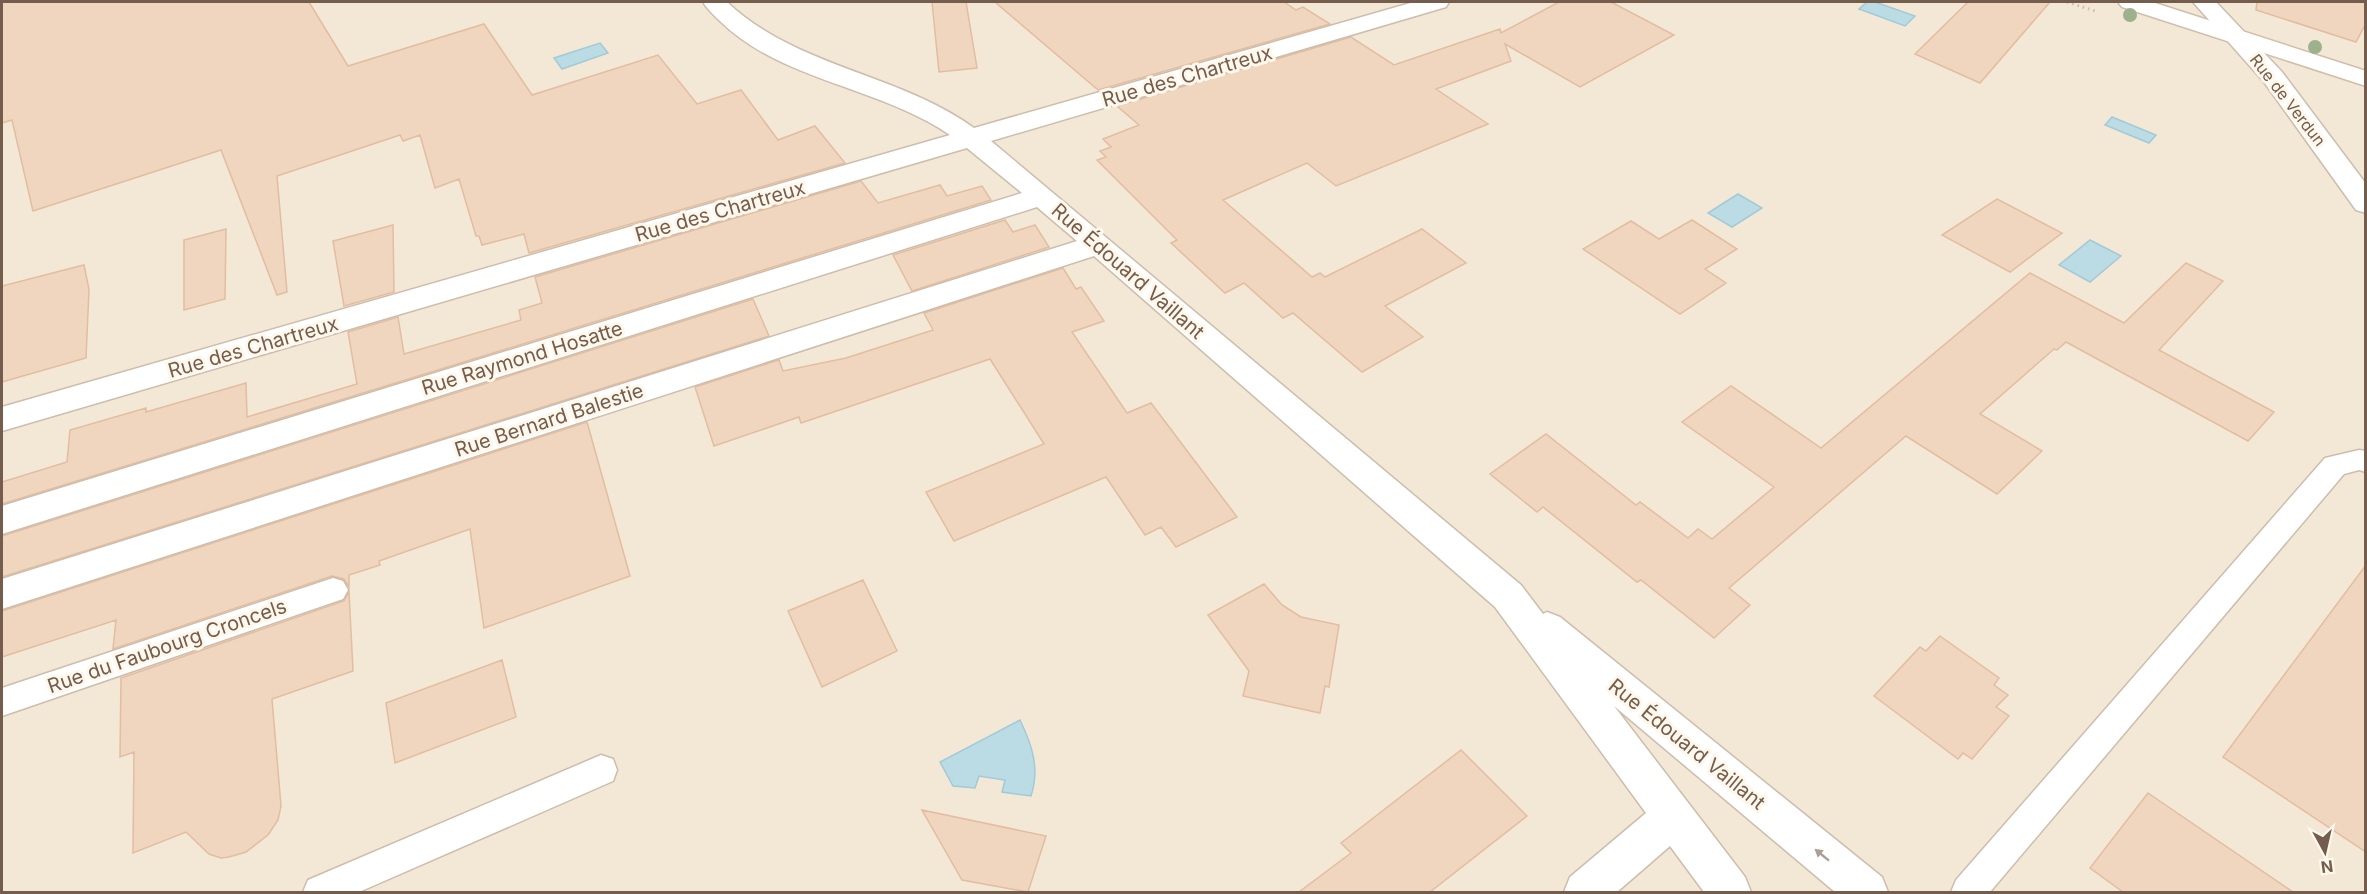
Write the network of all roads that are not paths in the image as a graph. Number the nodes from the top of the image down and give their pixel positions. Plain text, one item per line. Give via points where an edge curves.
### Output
1 (714, 2) edge
2 (1438, 2) edge
3 (2130, 2) edge
4 (2204, 2) edge
5 (2235, 36) junction
6 (2366, 79) edge
7 (970, 139) junction
8 (1042, 196) junction
9 (2366, 204) edge
10 (1097, 245) junction
11 (2, 419) edge
12 (2366, 462) edge
13 (2, 520) edge
14 (333, 590) dead end
15 (2, 594) edge
16 (1508, 596) junction
17 (2, 702) edge
18 (600, 770) dead end
19 (1672, 818) junction
20 (320, 892) edge
21 (1586, 892) edge
22 (1730, 892) edge
23 (1867, 892) edge
24 (1968, 892) edge

1 - 7 street, Rue Édouard Vaillant via 727,17 780,51 930,111
2 - 7 street, Rue des Chartreux
3 - 5 street
4 - 5 street, Rue de Verdun
5 - 6 street
5 - 9 street, Rue de Verdun via 2273,77
7 - 8 street, Rue Édouard Vaillant
7 - 11 street, Rue des Chartreux
8 - 10 street, Rue Édouard Vaillant
8 - 13 street, Rue Raymond Hosatte
10 - 15 street, Rue Bernard Balestie
10 - 16 street, Rue Édouard Vaillant
12 - 24 lane via 2336,465
14 - 17 lane, Rue du Faubourg Croncels
16 - 19 street, Rue Édouard Vaillant
23 -> 16 street, Rue Édouard Vaillant
18 - 20 lane
19 - 21 street
19 - 22 street, Rue Édouard Vaillant

